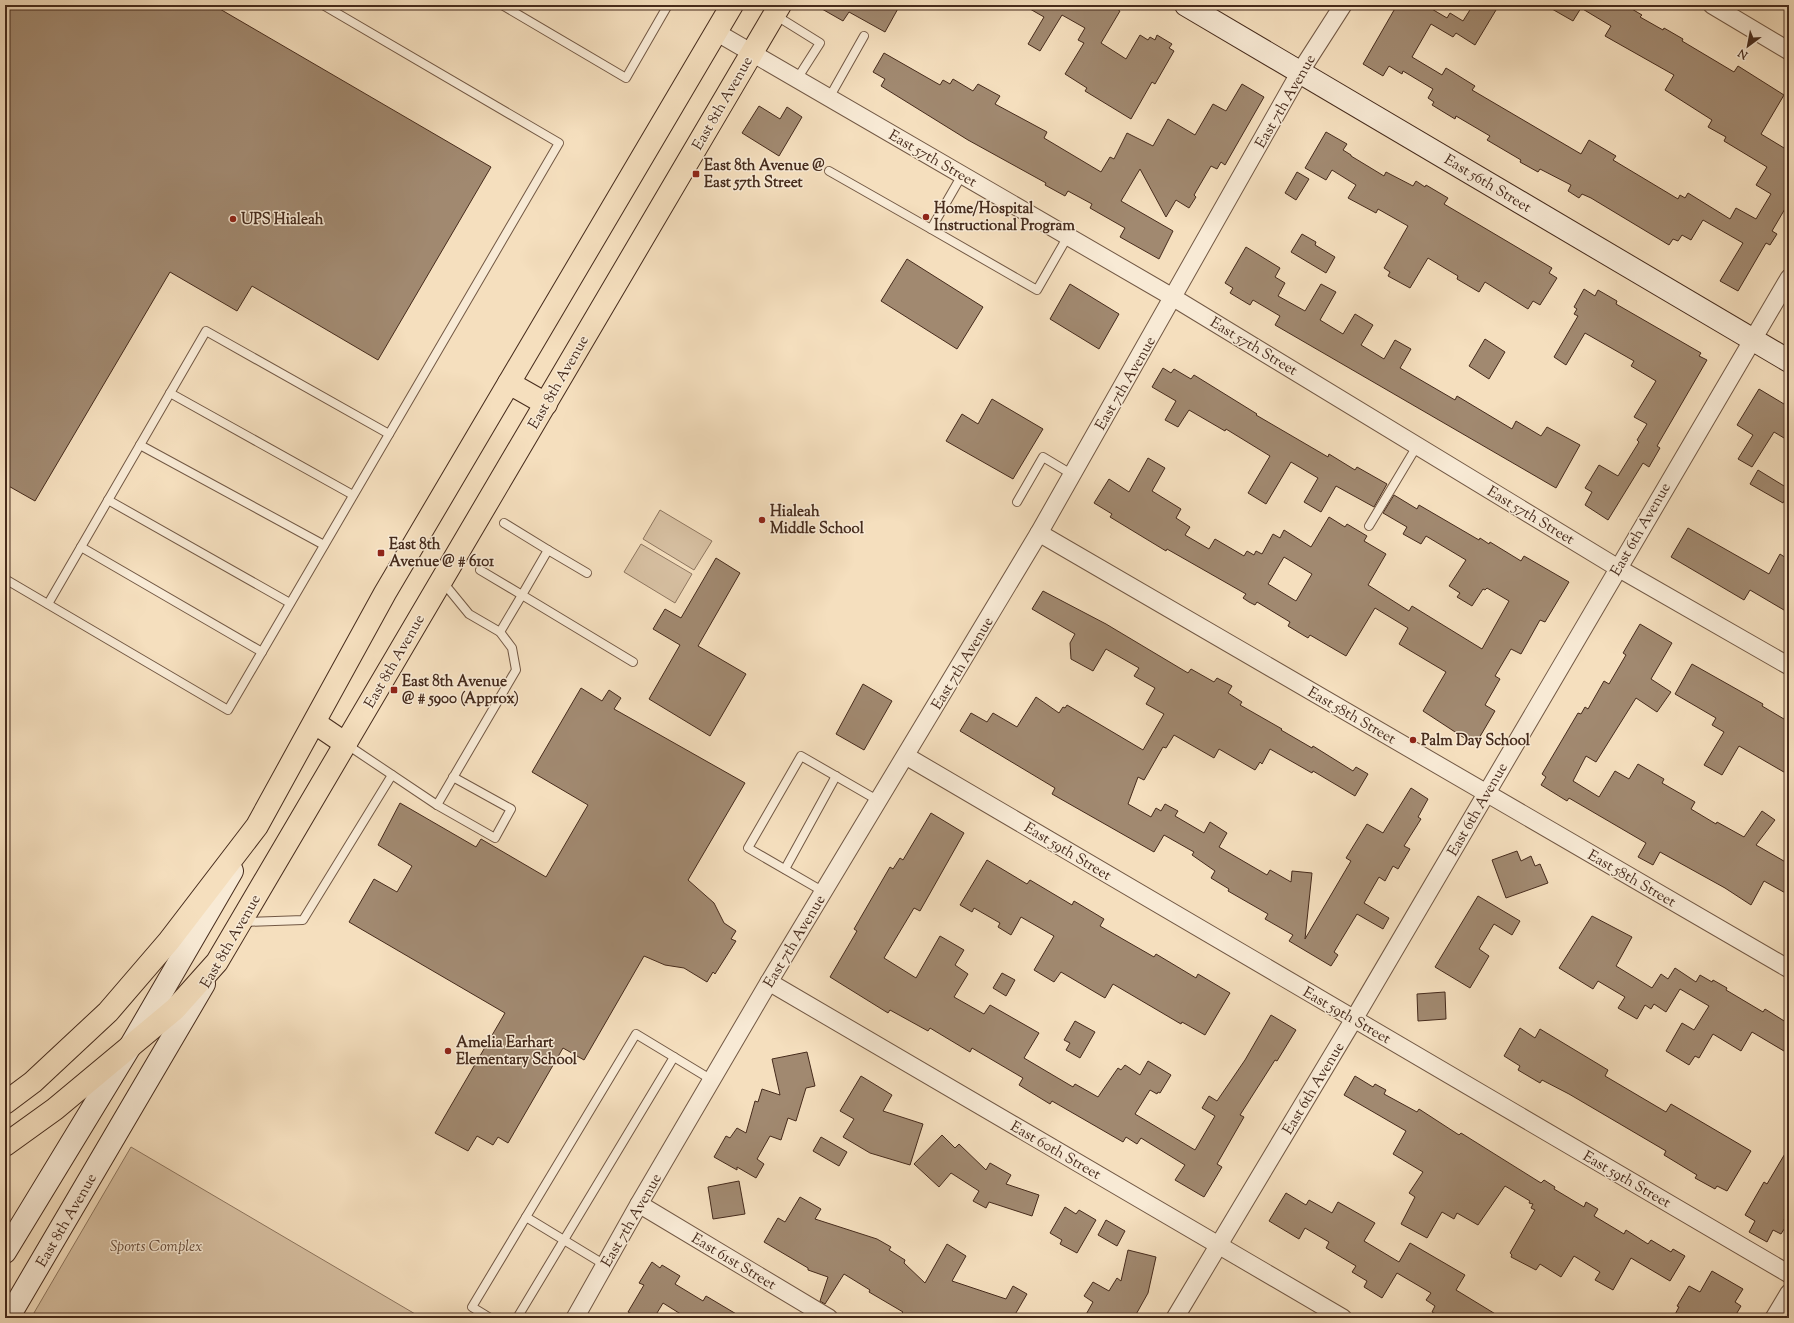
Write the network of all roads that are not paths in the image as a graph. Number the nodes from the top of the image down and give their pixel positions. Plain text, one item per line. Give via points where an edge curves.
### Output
1 (323, 5) edge
2 (502, 5) edge
3 (668, 5) edge
4 (732, 5) edge
5 (1186, 5) edge
6 (1343, 5) edge
7 (1712, 5) edge
8 (777, 10) edge
9 (716, 32) junction
10 (864, 36) dead end
11 (1789, 51) edge
12 (752, 53) junction
13 (1300, 72) junction
14 (797, 79) junction
15 (829, 98) junction
16 (829, 171) dead end
17 (962, 175) junction
18 (931, 229) junction
19 (1068, 236) junction
20 (1789, 278) edge
21 (1174, 298) junction
22 (1752, 340) junction
23 (1789, 361) edge
24 (509, 383) junction
25 (170, 392) junction
26 (546, 404) junction
27 (389, 434) junction
28 (140, 445) junction
29 (1417, 446) junction
30 (1072, 475) junction
31 (353, 495) junction
32 (108, 500) junction
33 (1017, 502) dead end
34 (504, 523) dead end
35 (1369, 526) dead end
36 (1039, 533) junction
37 (324, 545) junction
38 (81, 547) junction
39 (548, 550) junction
40 (1618, 568) junction
41 (480, 570) dead end
42 (587, 573) dead end
43 (5, 579) edge
44 (442, 580) junction
45 (522, 595) junction
46 (48, 604) junction
47 (290, 604) junction
48 (500, 632) junction
49 (262, 652) junction
50 (633, 662) dead end
51 (1789, 666) edge
52 (314, 723) junction
53 (346, 744) junction
54 (906, 756) junction
55 (392, 775) junction
56 (836, 776) junction
57 (453, 777) junction
58 (1486, 794) junction
59 (879, 801) junction
60 (437, 805) junction
61 (257, 826) junction
62 (785, 869) junction
63 (824, 892) junction
64 (241, 922) junction
65 (217, 962) junction
66 (1789, 969) edge
67 (769, 982) junction
68 (1354, 1019) junction
69 (131, 1045) junction
70 (674, 1057) junction
71 (712, 1080) junction
72 (5, 1103) edge
73 (5, 1145) edge
74 (639, 1204) junction
75 (526, 1217) junction
76 (564, 1240) junction
77 (1219, 1245) junction
78 (5, 1252) edge
79 (605, 1265) junction
80 (1789, 1274) edge
81 (1789, 1293) edge
82 (8, 1318) edge
83 (490, 1318) edge
84 (517, 1318) edge
85 (575, 1318) edge
86 (829, 1318) edge
87 (1175, 1318) edge
88 (1343, 1318) edge
89 (1774, 1318) edge

1 - 27 lane via 559,143
2 - 3 lane via 626,78
4 - 9 main road
5 - 13 main road, East 56th Street
6 - 13 street, East 7th Avenue
7 - 11 street
8 - 12 main road, East 8th Avenue
8 - 14 lane via 820,43
9 - 12 street, East 57th Street
9 - 24 main road
10 - 15 lane
12 - 14 street, East 57th Street
12 - 26 main road, East 8th Avenue
13 - 21 street, East 7th Avenue
13 - 22 main road, East 56th Street
14 - 15 street, East 57th Street
15 - 17 street, East 57th Street
16 - 18 lane
17 - 18 lane
17 - 19 street, East 57th Street
18 - 19 lane via 1037,290
19 - 21 street, East 57th Street
20 - 22 street, East 6th Avenue
21 - 29 street, East 57th Street
21 - 30 street, East 7th Avenue
22 - 23 main road, East 56th Street
22 - 40 street, East 6th Avenue
24 - 26 main road
24 - 52 main road via 385,593
25 - 27 lane via 206,331
25 - 28 lane
25 - 31 lane
26 - 44 main road, East 8th Avenue
27 - 31 lane
28 - 32 lane
28 - 37 lane
29 - 35 lane
29 - 40 street, East 57th Street
30 - 33 lane via 1043,457
30 - 36 street, East 7th Avenue
31 - 37 lane
32 - 38 lane
32 - 47 lane
34 - 39 lane
36 - 54 street, East 7th Avenue
36 - 58 street, East 58th Street
37 - 47 lane
38 - 46 lane
38 - 49 lane
39 - 42 lane
39 - 45 lane
40 - 51 street, East 57th Street
40 - 58 street, East 6th Avenue
41 - 45 lane
43 - 46 lane
44 - 48 lane via 469,614
44 - 53 main road, East 8th Avenue
45 - 48 lane
45 - 50 lane
46 - 49 lane via 228,710
47 - 49 lane
48 - 57 lane via 512,648 516,670
52 - 53 main road
52 - 61 main road
53 - 55 lane
53 - 64 main road, East 8th Avenue
54 - 59 street, East 7th Avenue
54 - 68 street, East 59th Street
55 - 60 lane
55 - 64 lane via 303,920
56 - 59 lane
56 - 62 lane
56 - 62 lane via 801,756 748,848
57 - 60 lane
57 - 60 lane via 511,809 495,838
58 - 66 street, East 58th Street
58 - 68 street, East 6th Avenue
59 - 63 street, East 7th Avenue
61 - 69 main road
61 - 72 main road via 169,941 108,1012 33,1082
62 - 63 lane
63 - 67 street, East 7th Avenue
64 - 65 main road, East 8th Avenue
65 - 69 main road via 175,1009
65 - 82 main road, East 8th Avenue
67 - 71 street, East 7th Avenue
67 - 77 street, East 60th Street
68 - 77 street, East 6th Avenue
68 - 80 street, East 59th Street
69 - 73 main road via 55,1109
69 - 78 main road
70 - 71 lane
70 - 75 lane via 636,1034
70 - 76 lane
71 - 74 street, East 7th Avenue
74 - 79 street, East 7th Avenue
74 - 86 street, East 61st Street
75 - 76 lane
75 - 83 lane via 472,1307
76 - 79 lane
76 - 84 lane
77 - 87 street, East 6th Avenue
77 - 88 street, East 60th Street
79 - 85 street, East 7th Avenue
81 - 89 street

